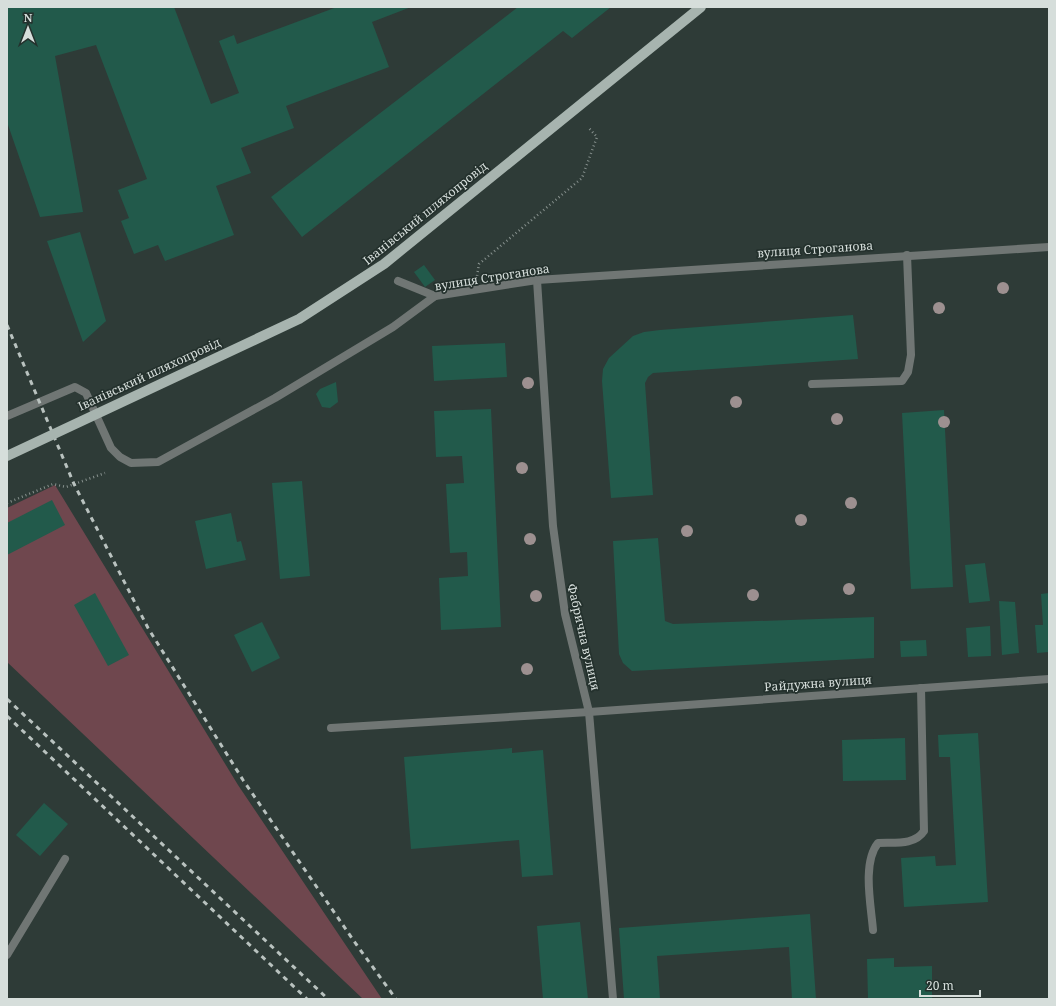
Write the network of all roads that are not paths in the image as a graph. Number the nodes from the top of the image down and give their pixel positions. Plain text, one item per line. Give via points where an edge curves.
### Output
1 (701, 7) edge
2 (1049, 247) edge
3 (907, 255) junction
4 (538, 280) junction
5 (398, 281) dead end
6 (435, 296) junction
7 (812, 384) dead end
8 (7, 416) edge
9 (7, 456) edge
10 (1049, 679) edge
11 (921, 688) junction
12 (590, 712) junction
13 (331, 728) dead end
14 (65, 859) dead end
15 (873, 930) dead end
16 (7, 955) edge
17 (613, 999) edge

1 - 9 main road, Іванівський шляхопровід, bridge via 384,264 299,319
2 - 3 street, вулиця Строганова
3 - 4 street, вулиця Строганова
3 - 7 street via 911,355 908,372 902,381
4 - 6 street, вулиця Строганова
4 - 12 street, Фабрична вулиця via 557,567 565,614
5 - 6 street
6 - 8 street, вулиця Строганова via 393,327 275,398 158,462 131,463 120,457 111,448 86,392 75,387
10 - 11 street, Райдужна вулиця
11 - 12 street, Райдужна вулиця
11 - 15 street via 924,831 913,841 878,843 872,850 869,865
12 - 13 street, Райдужна вулиця
12 - 17 street, Фабрична вулиця
14 - 16 street

